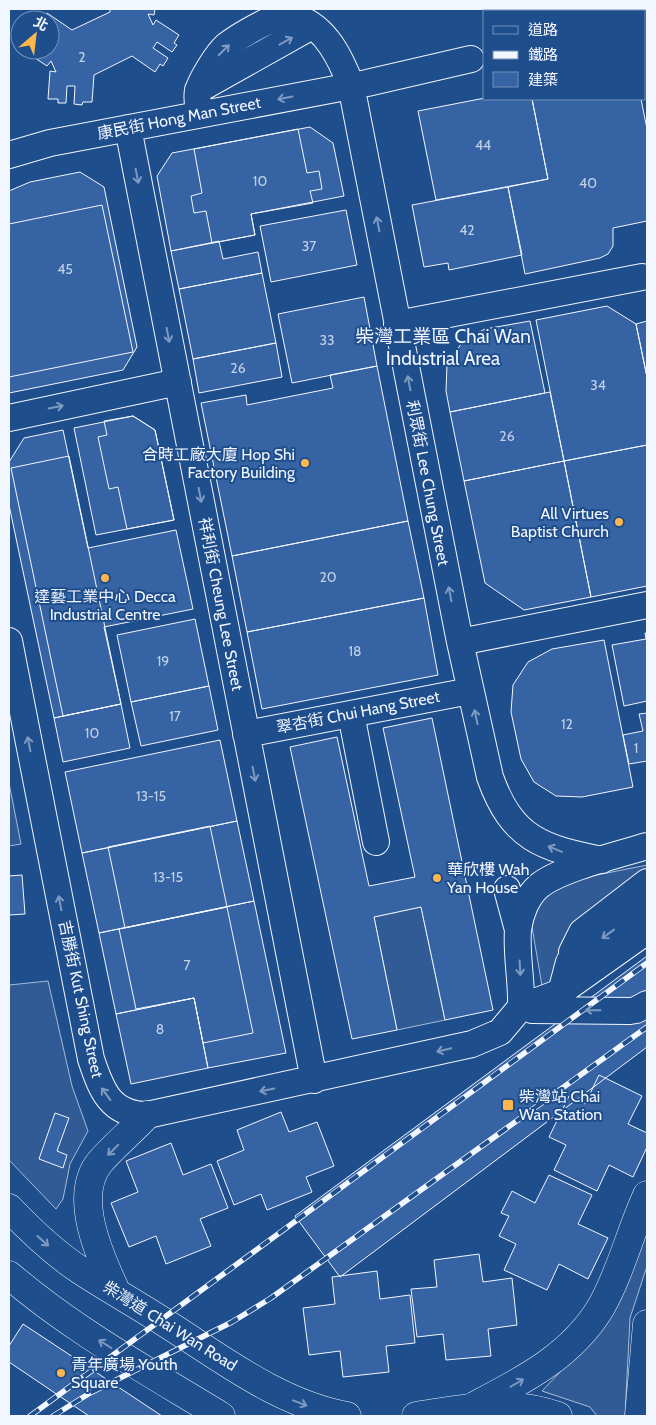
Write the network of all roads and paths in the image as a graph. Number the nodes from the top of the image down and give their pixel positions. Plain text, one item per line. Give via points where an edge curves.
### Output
1 (471, 60) dead end
2 (350, 86) junction
3 (199, 102) junction
4 (128, 128) junction
5 (9, 155) edge
6 (642, 277) dead end
7 (397, 324) junction
8 (178, 382) junction
9 (9, 418) edge
10 (647, 605) edge
11 (9, 641) edge
12 (460, 642) junction
13 (470, 691) junction
14 (351, 714) junction
15 (246, 734) junction
16 (376, 842) dead end
17 (647, 846) edge
18 (602, 860) junction
19 (647, 882) edge
20 (507, 889) dead end
21 (647, 906) edge
22 (518, 930) junction
23 (647, 931) edge
24 (569, 962) junction
25 (561, 992) junction
26 (647, 1004) edge
27 (511, 1024) junction
28 (314, 1080) junction
29 (147, 1116) junction
30 (647, 1195) edge
31 (9, 1208) edge
32 (9, 1275) edge
33 (116, 1291) junction
34 (647, 1324) edge
35 (474, 1406) junction
36 (221, 1416) edge
37 (347, 1416) edge
38 (416, 1416) edge
39 (558, 1416) edge
40 (639, 1416) edge

1 - 2 street, 康民街 Hong Man Street
2 -> 3 street, 康民街 Hong Man Street
3 -> 2 street, 利眾街 Lee Chung Street via 214,61 226,46 285,16 299,18 329,42 342,62
7 -> 2 street, 利眾街 Lee Chung Street
3 - 4 street, 康民街 Hong Man Street
4 - 5 street, 康民街 Hong Man Street
4 -> 8 street, 祥利街 Cheung Lee Street
6 - 7 street
12 -> 7 street, 利眾街 Lee Chung Street
9 -> 8 street
8 -> 15 street, 祥利街 Cheung Lee Street
10 - 12 street
29 -> 11 street, 吉勝街 Kut Shing Street via 118,1108 99,1083 91,1059
12 - 13 street, 利眾街 Lee Chung Street
13 - 14 street, 翠杏街 Chui Hang Street
18 -> 13 street, 利眾街 Lee Chung Street via 548,846 522,831 508,816 490,778
14 - 15 street, 翠杏街 Chui Hang Street
14 - 16 street
15 -> 28 street, 祥利街 Cheung Lee Street
17 - 18 street
18 - 22 street via 540,885 522,911
19 - 24 street via 582,932
20 - 22 street
21 -> 24 street
22 -> 27 street
23 - 25 street
24 - 25 street
25 - 27 street
26 -> 27 street via 630,1011 534,1009
27 -> 28 street, 吉勝街 Kut Shing Street via 476,1052
28 -> 29 street, 吉勝街 Kut Shing Street
29 -> 33 main road via 99,1164 91,1182 88,1199 93,1232
35 -> 30 main road via 534,1374 579,1337 601,1307
31 -> 33 main road, 柴灣道 Chai Wan Road via 55,1252
36 -> 32 main road via 71,1323
33 -> 37 main road, 柴灣道 Chai Wan Road via 285,1397 323,1412
34 - 40 main road
35 - 38 main road
35 - 39 main road via 519,1407

